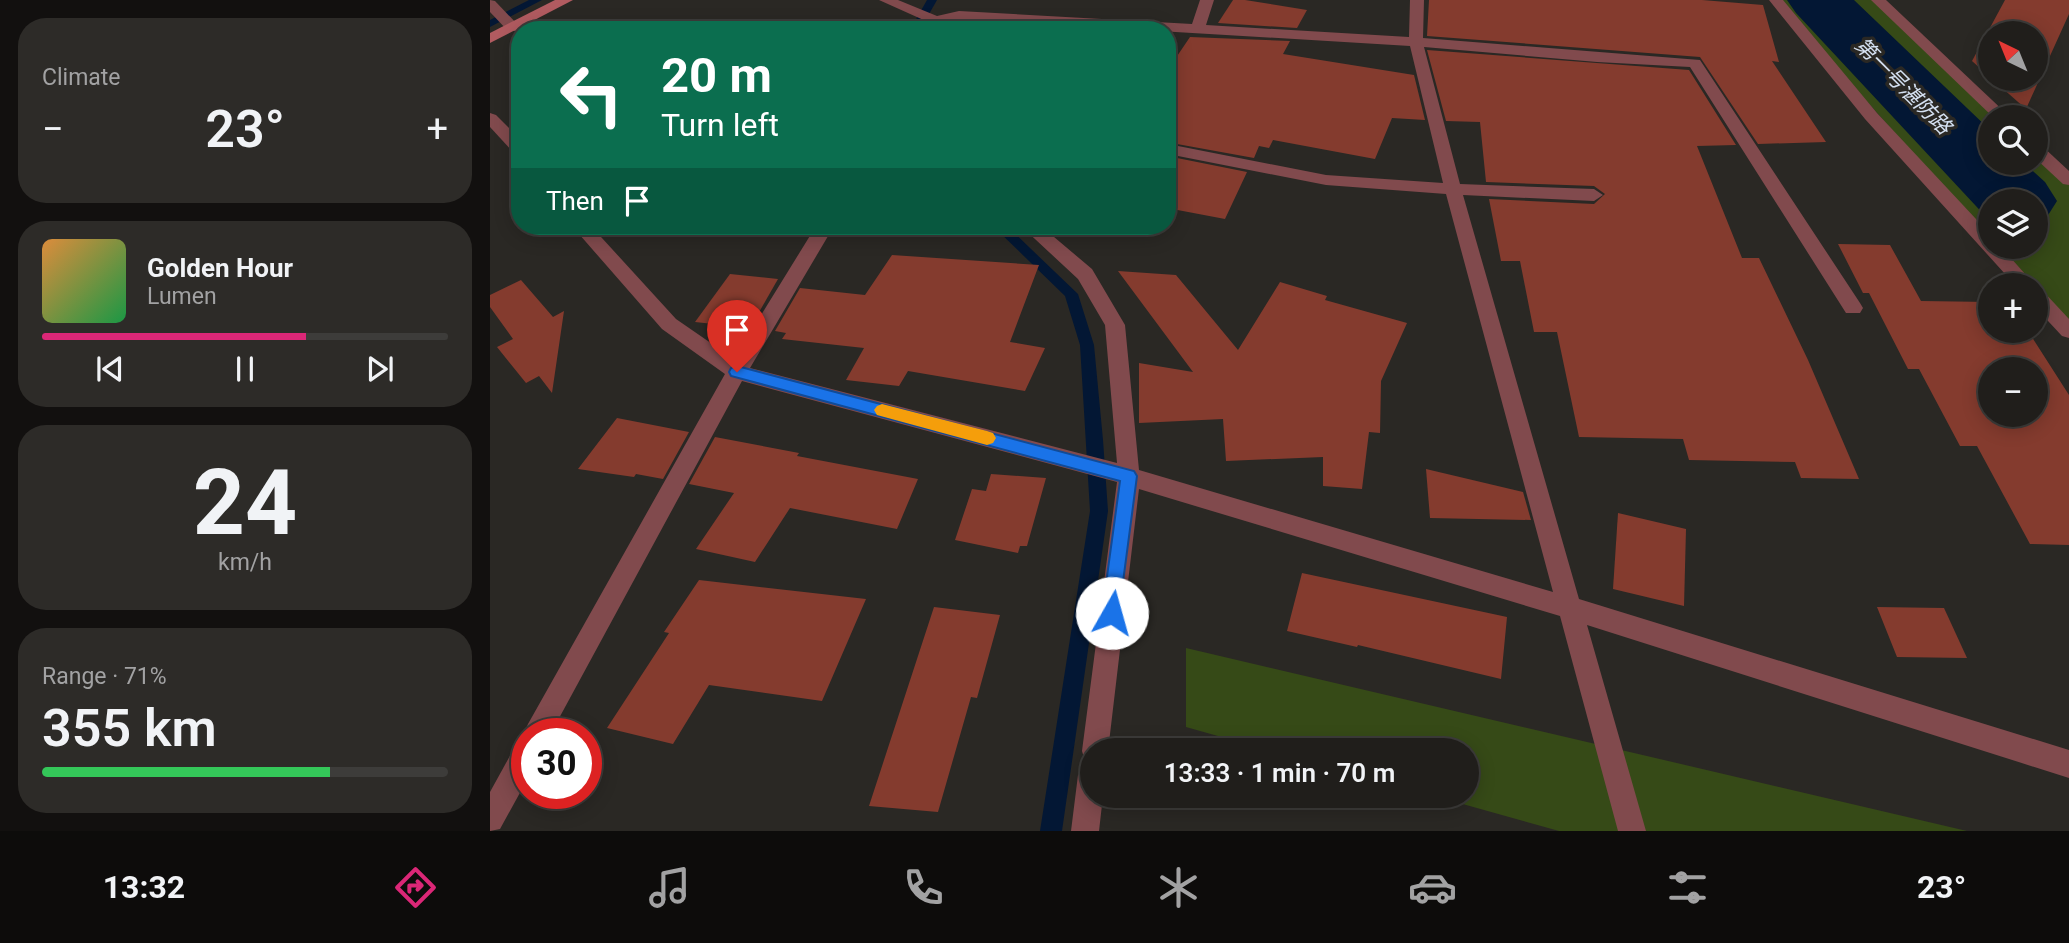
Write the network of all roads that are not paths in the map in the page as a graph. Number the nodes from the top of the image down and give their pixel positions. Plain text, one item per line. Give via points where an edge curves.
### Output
1 (566, 0) edge
2 (886, 0) edge
3 (1207, 0) edge
4 (1417, 0) edge
5 (1776, 0) edge
6 (1878, 0) edge
7 (490, 4) edge
8 (526, 21) edge
9 (926, 21) edge
10 (944, 21) edge
11 (1054, 21) edge
12 (511, 26) edge
13 (511, 29) edge
14 (1176, 29) edge
15 (1197, 30) junction
16 (490, 40) edge
17 (1416, 42) junction
18 (1989, 105) edge
19 (490, 118) edge
20 (511, 140) edge
21 (1178, 151) dead end
22 (2048, 161) edge
23 (2069, 180) edge
24 (1452, 189) junction
25 (1594, 195) dead end
26 (1978, 233) edge
27 (589, 235) edge
28 (820, 235) edge
29 (1040, 235) edge
30 (2002, 259) edge
31 (2015, 273) edge
32 (1853, 307) dead end
33 (2048, 309) edge
34 (2069, 331) edge
35 (737, 372) junction
36 (1129, 476) junction
37 (1570, 608) junction
38 (545, 718) edge
39 (1097, 738) edge
40 (2069, 764) edge
41 (511, 781) edge
42 (1088, 808) edge
43 (490, 819) edge
44 (1085, 831) edge
45 (1632, 831) edge

1 - 8 street
2 - 9 street
3 - 15 street
4 - 17 street
5 - 26 street via 1871,116
6 - 18 street
7 - 12 street
10 - 11 street via 959,15
13 - 16 street
14 - 15 street
15 - 17 street
17 - 24 street
17 - 32 street via 1695,63
19 - 20 street
21 - 24 street via 1326,180
22 - 23 street
24 - 25 street
24 - 37 street
27 - 35 street via 668,324
28 - 35 street
29 - 36 street via 1085,274 1115,326
30 - 31 street
33 - 34 street
35 - 36 street
35 - 38 street
36 - 37 street
36 - 39 street
37 - 40 street
37 - 45 street
41 - 43 street
42 - 44 street

